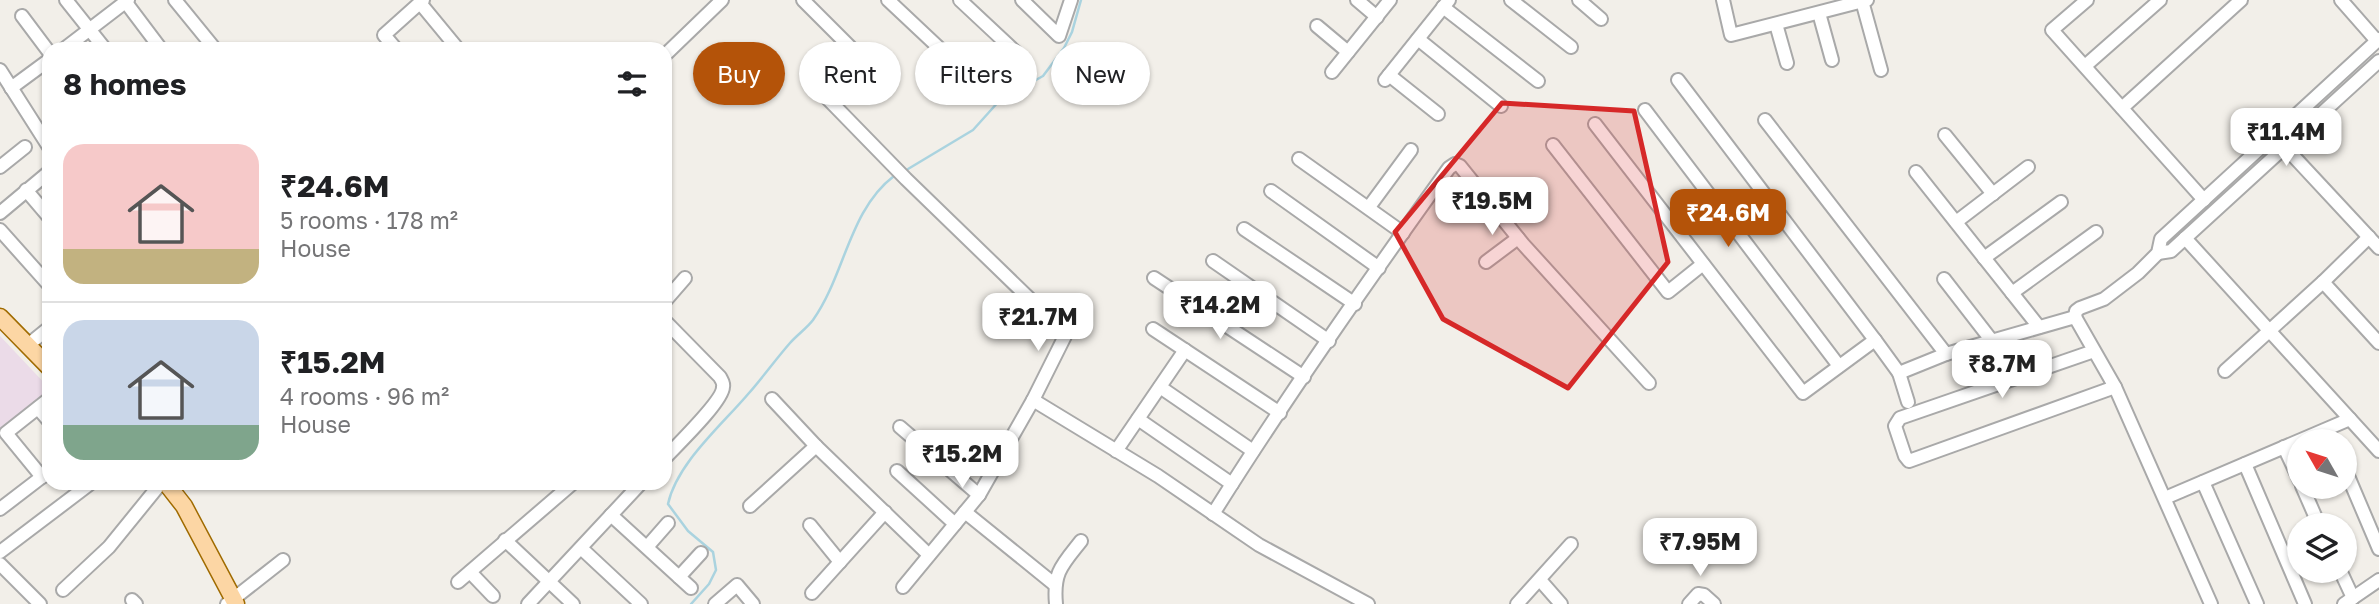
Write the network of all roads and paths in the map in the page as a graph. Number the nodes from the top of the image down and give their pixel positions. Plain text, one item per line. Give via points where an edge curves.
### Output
1 (66, 0) edge
2 (175, 0) edge
3 (722, 0) edge
4 (803, 0) edge
5 (888, 0) edge
6 (960, 0) edge
7 (1022, 0) edge
8 (1071, 0) edge
9 (1357, 0) edge
10 (1390, 0) edge
11 (1511, 0) edge
12 (1579, 0) edge
13 (1723, 0) edge
14 (2087, 0) edge
15 (2160, 0) edge
16 (2241, 0) edge
17 (2341, 0) edge
18 (126, 1) edge
19 (421, 1) edge
20 (1865, 1) edge
21 (1446, 4) edge
22 (1819, 13) junction
23 (22, 16) dead end
24 (1377, 17) junction
25 (1601, 19) dead end
26 (1776, 24) junction
27 (1317, 26) dead end
28 (90, 28) junction
29 (1418, 39) junction
30 (2378, 40) edge
31 (73, 42) edge
32 (100, 42) edge
33 (156, 42) edge
34 (206, 42) edge
35 (390, 42) edge
36 (453, 42) edge
37 (42, 43) edge
38 (1571, 47) dead end
39 (672, 48) edge
40 (1348, 52) junction
41 (1832, 60) dead end
42 (2379, 61) edge
43 (1787, 63) dead end
44 (42, 65) edge
45 (2085, 66) junction
46 (1881, 70) dead end
47 (0, 71) edge
48 (1332, 72) dead end
49 (1678, 80) dead end
50 (1538, 81) dead end
51 (11, 88) junction
52 (1501, 106) dead end
53 (2122, 108) junction
54 (1645, 110) dead end
55 (1438, 114) dead end
56 (1765, 120) dead end
57 (1595, 124) dead end
58 (1945, 135) dead end
59 (42, 136) edge
60 (1552, 145) dead end
61 (25, 147) dead end
62 (2285, 147) junction
63 (1411, 150) dead end
64 (1299, 159) dead end
65 (0, 167) edge
66 (2028, 167) dead end
67 (1916, 172) dead end
68 (42, 177) edge
69 (26, 190) junction
70 (1272, 191) dead end
71 (1993, 194) junction
72 (2204, 200) junction
73 (2061, 202) dead end
74 (1369, 207) junction
75 (42, 209) edge
76 (0, 213) edge
77 (1956, 222) junction
78 (1244, 229) dead end
79 (0, 230) edge
80 (2096, 232) dead end
81 (1403, 233) junction
82 (2369, 237) junction
83 (1518, 238) junction
84 (2185, 238) junction
85 (2379, 248) edge
86 (2158, 253) junction
87 (1984, 258) junction
88 (1213, 261) dead end
89 (1486, 262) dead end
90 (1703, 264) junction
91 (1379, 268) junction
92 (42, 277) edge
93 (685, 278) dead end
94 (1154, 278) dead end
95 (1944, 279) dead end
96 (2323, 282) junction
97 (672, 293) edge
98 (2012, 293) junction
99 (1355, 304) junction
100 (0, 317) edge
101 (2075, 317) junction
102 (2039, 327) junction
103 (672, 328) edge
104 (1153, 329) dead end
105 (2269, 330) junction
106 (42, 334) edge
107 (1875, 340) junction
108 (1329, 341) junction
109 (1992, 341) junction
110 (2379, 344) edge
111 (28, 345) junction
112 (1185, 351) junction
113 (2094, 351) junction
114 (1946, 354) junction
115 (42, 360) edge
116 (1839, 366) junction
117 (2225, 371) dead end
118 (1899, 373) junction
119 (1304, 377) junction
120 (1649, 383) dead end
121 (1160, 387) junction
122 (2115, 387) junction
123 (772, 399) dead end
124 (1033, 400) junction
125 (1908, 402) dead end
126 (42, 405) edge
127 (38, 408) junction
128 (42, 413) edge
129 (1280, 413) junction
130 (1138, 419) junction
131 (2350, 419) junction
132 (901, 427) dead end
133 (2338, 429) edge
134 (3, 436) edge
135 (816, 446) junction
136 (2287, 446) edge
137 (2284, 447) junction
138 (672, 450) edge
139 (1116, 451) junction
140 (1253, 451) junction
141 (2379, 451) edge
142 (2287, 453) edge
143 (2245, 464) junction
144 (42, 470) edge
145 (897, 471) dead end
146 (42, 477) edge
147 (2203, 482) junction
148 (1232, 484) junction
149 (82, 490) edge
150 (157, 490) edge
151 (169, 490) edge
152 (565, 490) edge
153 (634, 490) edge
154 (979, 495) junction
155 (2357, 497) edge
156 (2165, 498) junction
157 (750, 506) dead end
158 (0, 509) edge
159 (885, 512) junction
160 (965, 512) junction
161 (1213, 514) junction
162 (611, 515) junction
163 (668, 523) dead end
164 (955, 524) junction
165 (810, 525) dead end
166 (505, 540) junction
167 (1081, 541) dead end
168 (1571, 544) dead end
169 (646, 547) junction
170 (581, 548) junction
171 (2379, 549) edge
172 (0, 552) edge
173 (701, 553) dead end
174 (929, 555) junction
175 (283, 560) dead end
176 (840, 562) junction
177 (0, 564) edge
178 (470, 572) junction
179 (679, 577) junction
180 (1540, 580) junction
181 (2379, 580) edge
182 (458, 582) dead end
183 (549, 582) junction
184 (1054, 583) junction
185 (2343, 583) edge
186 (903, 587) dead end
187 (691, 588) dead end
188 (63, 590) dead end
189 (812, 593) dead end
190 (493, 596) dead end
191 (2348, 601) edge
192 (232, 602) edge
193 (40, 604) edge
194 (528, 604) edge
195 (573, 604) edge
196 (642, 604) edge
197 (715, 604) edge
198 (753, 604) edge
199 (1056, 604) edge
200 (1367, 604) edge
201 (1517, 604) edge
202 (1561, 604) edge
203 (1689, 604) edge
204 (1714, 604) edge
205 (2211, 604) edge
206 (2256, 604) edge
207 (2305, 604) edge

1 - 28 street
2 - 34 street
3 - 39 street
4 - 124 street via 852,49 828,99 1066,334
5 - 6 street via 987,93 1021,57
7 - 8 street via 1059,36
9 - 24 street
10 - 24 street
11 - 38 street
12 - 25 street
13 - 26 street via 1731,35
14 - 45 street via 2052,30
15 - 45 street
16 - 53 street
17 - 30 street
18 - 28 street
18 - 33 street
19 - 35 street via 384,35
19 - 36 street
20 - 22 street
20 - 46 street
21 - 29 street
21 - 50 street
22 - 26 street
22 - 41 street
23 - 37 street
24 - 40 street
26 - 43 street
27 - 40 street
28 - 31 street
28 - 32 street
29 - 52 street
29 - 55 street via 1387,77
30 - 72 street
40 - 48 street
42 - 62 street
44 - 51 street
45 - 53 street
47 - 51 street
49 - 107 street
51 - 59 street
53 - 72 street
54 - 116 street
56 - 114 street
57 - 90 street
58 - 71 street
60 - 90 street via 1668,292
61 - 65 street
62 - 82 street
62 - 84 street
63 - 74 street
64 - 74 street
66 - 71 street
67 - 77 street
68 - 69 street
69 - 75 street
69 - 76 street
70 - 91 street
71 - 77 street
72 - 86 street via 2161,239
73 - 87 street
74 - 81 street
77 - 87 street
78 - 99 street
79 - 92 street
80 - 98 street
81 - 83 street via 1455,164
81 - 91 street
82 - 85 street
82 - 96 street
83 - 89 street
83 - 120 street
84 - 86 street via 2171,251
84 - 105 street
86 - 101 street via 2109,295 2076,311
87 - 98 street
88 - 108 street
90 - 116 street via 1803,393
91 - 99 street
93 - 97 street
94 - 119 street
95 - 109 street
96 - 105 street
96 - 110 street
98 - 102 street
99 - 108 street
100 - 111 main road
101 - 102 street
101 - 113 street
102 - 109 street
103 - 138 street via 724,384 706,414
104 - 112 street
105 - 117 street
105 - 131 street
106 - 111 street
107 - 116 street
107 - 118 street
108 - 119 street
109 - 114 street
111 - 115 main road
112 - 121 street
112 - 129 street
113 - 122 street
113 - 122 street via 1900,418 1895,426 1907,460
114 - 118 street
118 - 125 street
119 - 129 street
121 - 130 street
121 - 140 street
122 - 156 street
123 - 135 street
124 - 139 street
124 - 154 street
126 - 127 street
127 - 128 street
127 - 134 street
129 - 140 street
130 - 139 street
130 - 148 street
131 - 133 street
131 - 141 street
132 - 154 street
134 - 144 street
135 - 157 street
135 - 159 street
136 - 137 street
137 - 142 street
137 - 143 street
139 - 161 street
140 - 148 street
143 - 147 street
143 - 207 street
145 - 164 street
146 - 158 street
147 - 156 street
147 - 206 street
148 - 161 street
149 - 172 street
150 - 188 street via 109,547
151 - 192 main road via 184,506
152 - 166 street
153 - 162 street
154 - 160 street
155 - 171 street
156 - 205 street
159 - 174 street
159 - 176 street
160 - 164 street
160 - 184 street
161 - 200 street via 1258,545
162 - 169 street
162 - 170 street
163 - 169 street
164 - 174 street
165 - 176 street
166 - 178 street
166 - 183 street
167 - 184 street
168 - 180 street
169 - 179 street
170 - 183 street
170 - 196 street
173 - 179 street
174 - 186 street
175 - 192 street
176 - 189 street
177 - 193 street
178 - 182 street
178 - 190 street
179 - 187 street
180 - 201 street
180 - 202 street
181 - 191 street
183 - 194 street
183 - 195 street
184 - 199 street
185 - 191 street
197 - 198 street via 737,585
203 - 204 street via 1698,594

